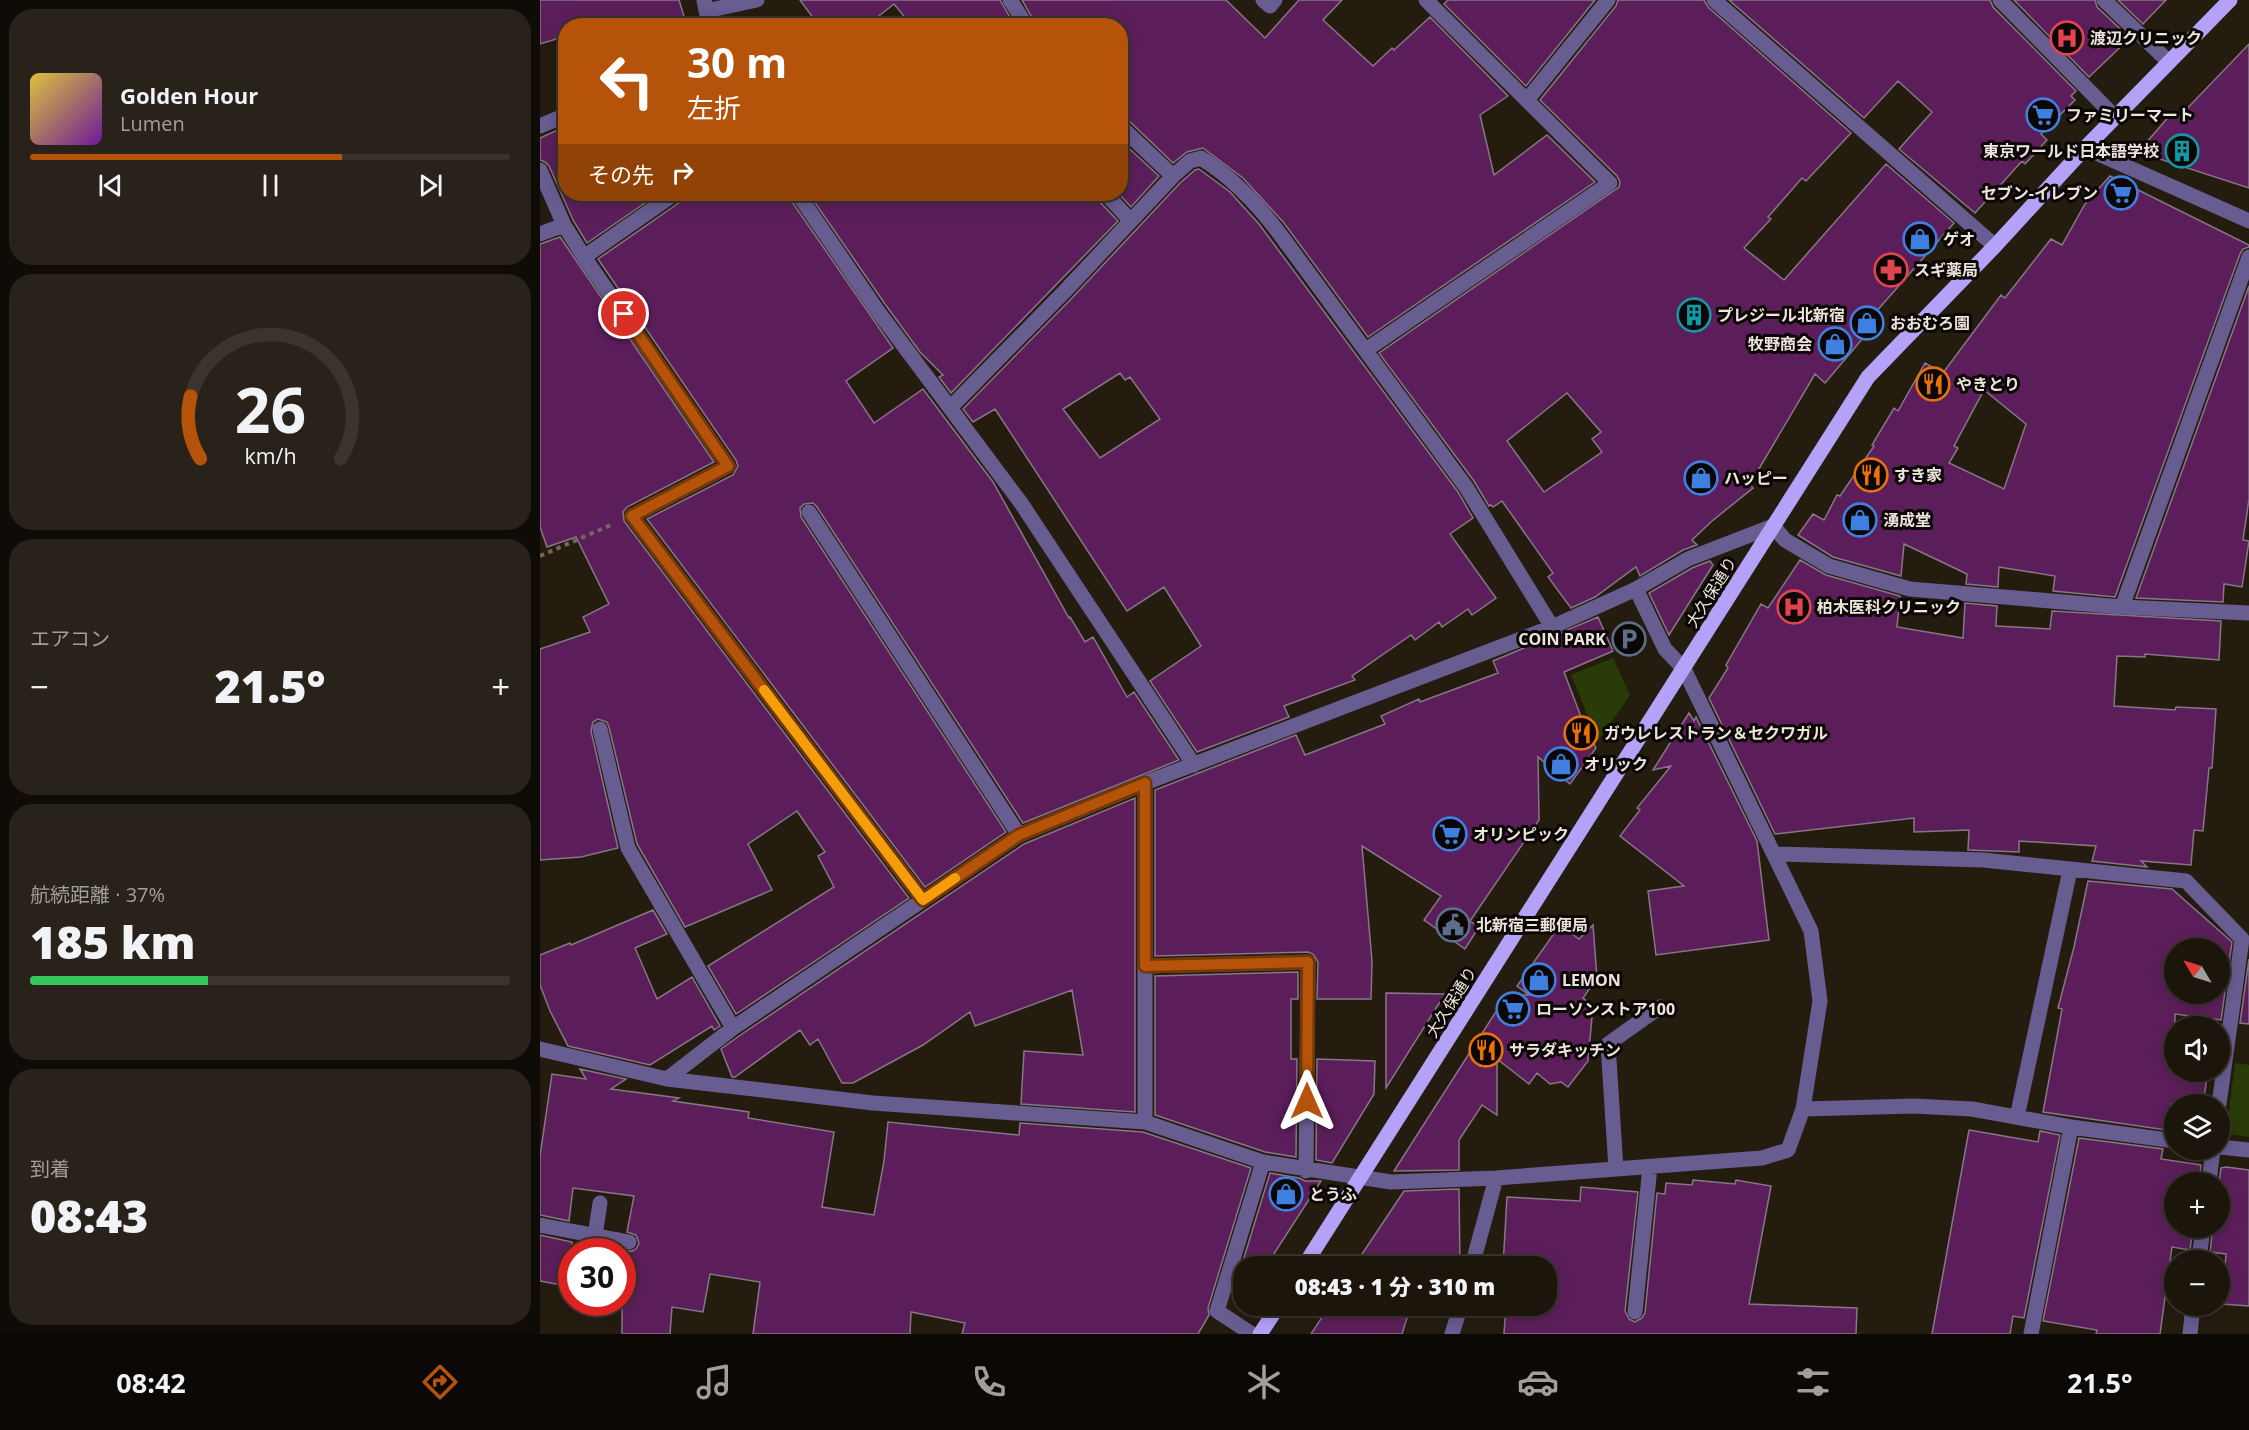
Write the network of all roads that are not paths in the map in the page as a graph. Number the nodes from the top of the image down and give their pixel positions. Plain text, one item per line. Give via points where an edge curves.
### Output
1 (757, 0) edge
2 (1010, 0) edge
3 (1263, 0) edge
4 (1275, 0) edge
5 (1426, 0) edge
6 (1608, 0) edge
7 (1714, 0) edge
8 (2000, 0) edge
9 (2104, 0) edge
10 (2230, 0) edge
11 (706, 12) edge
12 (1022, 18) edge
13 (2169, 62) junction
14 (1527, 100) junction
15 (2115, 117) junction
16 (558, 118) edge
17 (540, 126) edge
18 (1128, 134) edge
19 (2085, 148) junction
20 (540, 170) edge
21 (1173, 176) junction
22 (664, 201) edge
23 (803, 201) edge
24 (1112, 201) edge
25 (1130, 220) junction
26 (2249, 221) edge
27 (564, 225) junction
28 (540, 234) edge
29 (1995, 246) junction
30 (584, 257) junction
31 (2249, 257) edge
32 (1366, 350) junction
33 (950, 408) junction
34 (809, 512) dead end
35 (1773, 526) junction
36 (1636, 589) junction
37 (2122, 607) junction
38 (2249, 613) edge
39 (1552, 627) junction
40 (1684, 669) junction
41 (600, 729) dead end
42 (1194, 765) junction
43 (1145, 783) junction
44 (1019, 835) junction
45 (1774, 854) junction
46 (2070, 870) junction
47 (923, 900) junction
48 (1145, 966) junction
49 (1660, 1006) dead end
50 (733, 1028) junction
51 (540, 1052) edge
52 (667, 1079) junction
53 (2220, 1094) edge
54 (1803, 1109) junction
55 (2017, 1117) junction
56 (1145, 1122) junction
57 (2071, 1127) junction
58 (2164, 1140) edge
59 (2230, 1148) edge
60 (2249, 1150) edge
61 (1263, 1162) junction
62 (1650, 1167) junction
63 (1616, 1169) junction
64 (1306, 1171) junction
65 (1361, 1176) junction
66 (1496, 1178) junction
67 (600, 1203) dead end
68 (540, 1226) edge
69 (595, 1236) junction
70 (606, 1238) edge
71 (1310, 1256) edge
72 (1475, 1256) edge
73 (1635, 1312) dead end
74 (1272, 1316) edge
75 (1458, 1316) edge
76 (2192, 1316) edge
77 (1252, 1334) edge
78 (1260, 1334) edge
79 (1452, 1334) edge
80 (2031, 1334) edge
81 (2190, 1334) edge

1 - 11 street
2 - 12 street
3 - 4 street via 1270,6
5 - 14 street
6 - 14 street
7 - 29 street
8 - 15 street
9 - 13 street
10 - 13 main road, 大久保通り
13 - 15 main road, 大久保通り
14 - 32 street via 1610,183
15 - 19 main road, 大久保通り
16 - 17 street
18 - 21 street
19 - 26 street
19 - 29 main road, 大久保通り
20 - 27 street
21 - 25 street
21 - 32 street via 1190,161 1201,158 1260,207
22 - 30 street
23 - 33 street
24 - 25 street
25 - 33 street
27 - 28 street
27 - 30 street
29 - 35 main road, 大久保通り via 1868,377
30 - 47 street via 728,466 632,516
31 - 37 street
32 - 39 street via 1466,487
33 - 42 street via 1021,503
34 - 44 street
35 - 36 street via 1688,559
35 - 37 street via 1785,540 1829,566 1910,590
35 - 40 main road, 大久保通り
36 - 39 street
36 - 40 street via 1665,649
37 - 38 street
39 - 42 street
40 - 45 street
40 - 65 main road, 大久保通り
41 - 50 street via 628,848
42 - 43 street
43 - 44 street
43 - 48 street
44 - 47 street
45 - 46 street via 1983,860
45 - 54 street via 1811,931 1820,1001
46 - 53 street via 2186,880 2242,939
46 - 55 street
47 - 50 street
48 - 56 street
48 - 64 street via 1308,962
49 - 63 street via 1608,1044
50 - 52 street
51 - 52 street
52 - 56 street via 873,1103
54 - 55 street via 1914,1106 1972,1109
54 - 62 street via 1788,1150 1762,1158
55 - 57 street
56 - 61 street
57 - 58 street
57 - 80 street
59 - 60 street
61 - 64 street
61 - 77 street via 1217,1311
62 - 63 street
62 - 73 street
63 - 66 street
64 - 65 street
65 - 66 street via 1391,1182
65 - 71 main road, 大久保通り
66 - 72 street
67 - 69 street
68 - 69 street
69 - 70 street
74 - 78 main road
75 - 79 street
76 - 81 street

